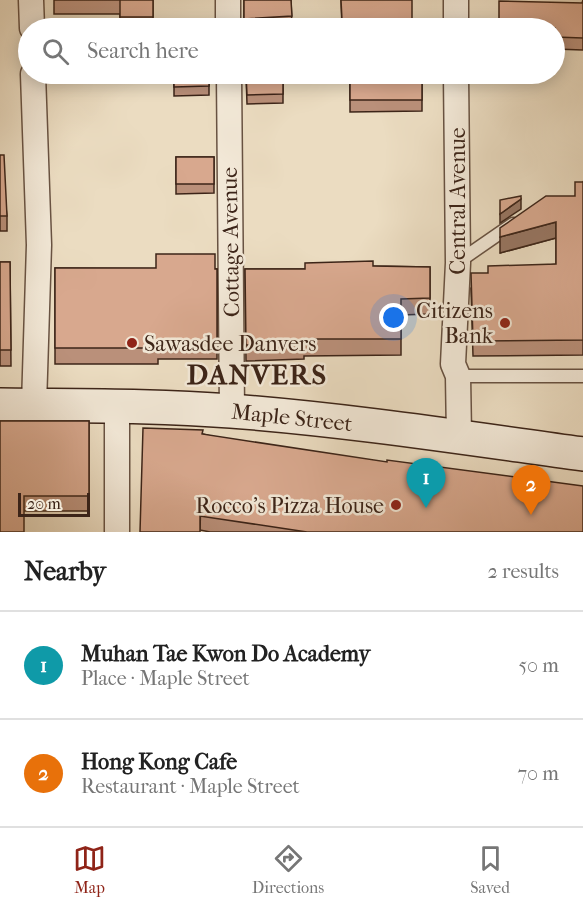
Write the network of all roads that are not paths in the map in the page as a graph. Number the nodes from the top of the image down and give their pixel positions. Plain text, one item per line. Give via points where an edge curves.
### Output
1 (31, 0) edge
2 (228, 0) edge
3 (456, 0) edge
4 (32, 18) edge
5 (228, 18) edge
6 (456, 18) edge
7 (33, 84) edge
8 (229, 84) edge
9 (456, 84) edge
10 (522, 218) edge
11 (458, 263) junction
12 (458, 376) junction
13 (583, 376) edge
14 (0, 405) edge
15 (34, 405) junction
16 (117, 405) junction
17 (232, 411) junction
18 (459, 436) junction
19 (583, 454) edge
20 (117, 532) edge

1 - 4 street
2 - 5 street
3 - 6 street
7 - 15 street via 39,245
8 - 17 street, Cottage Avenue
9 - 11 street, Central Avenue
10 - 11 lane
11 - 12 street, Central Avenue via 453,364
12 - 13 lane
12 - 18 street, Central Avenue
14 - 15 main road, Maple Street
15 - 16 main road, Maple Street
16 - 17 main road, Maple Street
16 - 20 street
17 - 18 main road, Maple Street
18 - 19 main road, Maple Street

